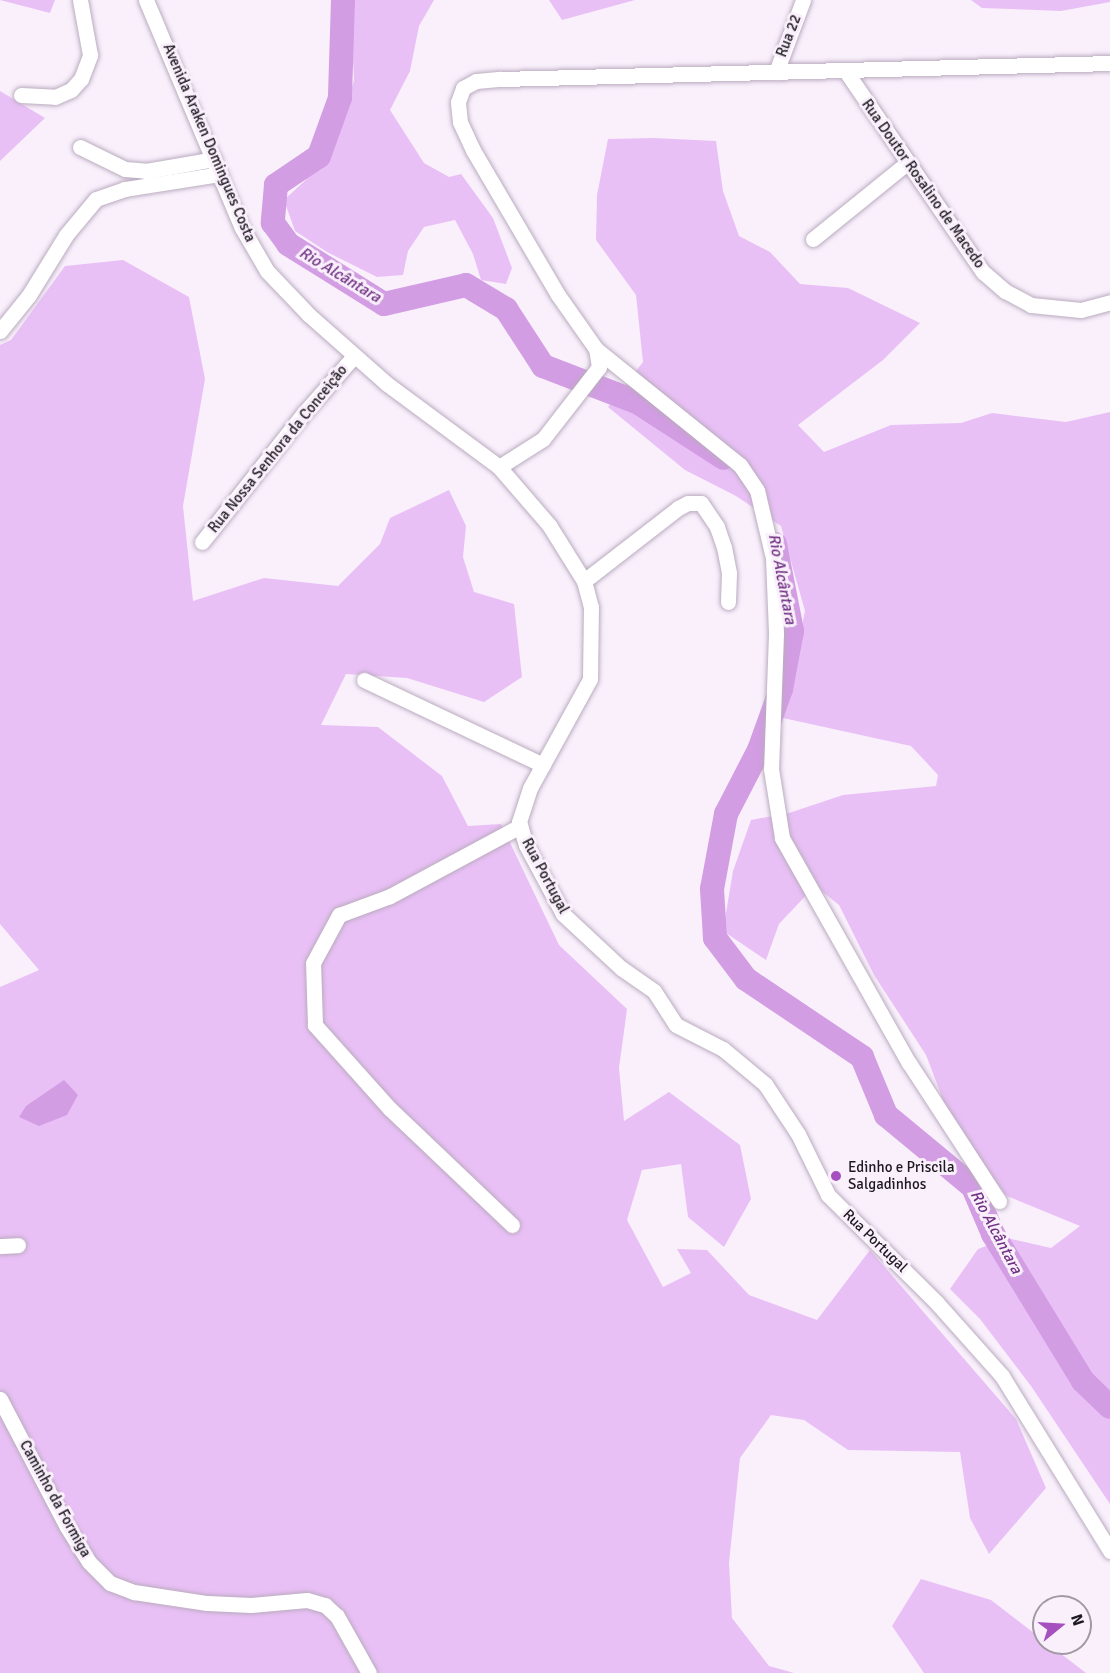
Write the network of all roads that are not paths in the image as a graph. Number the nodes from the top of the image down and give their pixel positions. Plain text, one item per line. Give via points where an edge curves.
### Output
1 (80, 0) edge
2 (146, 0) edge
3 (803, 0) edge
4 (1110, 63) edge
5 (844, 70) junction
6 (776, 72) junction
7 (21, 95) dead end
8 (80, 147) dead end
9 (214, 159) junction
10 (908, 162) junction
11 (220, 174) junction
12 (813, 239) dead end
13 (1110, 302) edge
14 (0, 331) edge
15 (596, 349) junction
16 (354, 356) junction
17 (499, 467) junction
18 (202, 542) dead end
19 (584, 580) junction
20 (728, 602) dead end
21 (364, 680) dead end
22 (543, 765) junction
23 (520, 826) junction
24 (999, 1201) dead end
25 (513, 1225) dead end
26 (18, 1245) dead end
27 (0, 1246) edge
28 (0, 1400) edge
29 (1110, 1551) edge
30 (369, 1673) edge

1 - 7 street via 90,55 81,79 71,90 55,97
2 - 9 street, Avenida Araken Domingues Costa
3 - 6 street, Rua 22
4 - 5 street
5 - 6 street
5 - 10 street, Rua Doutor Rosalino de Macedo
6 - 15 street via 501,79 476,81 463,88 458,102 460,122 473,150 558,295
8 - 9 street via 125,169 146,171
9 - 11 street, Avenida Araken Domingues Costa
10 - 12 street
10 - 13 street, Rua Doutor Rosalino de Macedo via 983,272 1005,291 1031,305 1081,310
11 - 14 street via 125,189 96,199 66,235 29,295
11 - 16 street, Avenida Araken Domingues Costa via 242,228 267,271
15 - 17 street via 595,373 580,394 543,439
15 - 24 street via 740,465 757,490 772,558 776,634 771,769 782,838 909,1063
16 - 17 street, Avenida Araken Domingues Costa
16 - 18 street, Rua Nossa Senhora da Conceição
17 - 19 street, Rua Portugal via 549,525
19 - 20 street via 678,508 688,502 701,503 717,527 724,548 729,573
19 - 22 street, Rua Portugal via 591,607 590,679
21 - 22 street
22 - 23 street, Rua Portugal via 523,804
23 - 25 street via 390,896 339,915 313,963 315,1025 390,1109
23 - 29 street, Rua Portugal via 563,914 613,962 654,990 676,1025 723,1049 765,1084 798,1134 828,1195 922,1287 1002,1376
26 - 27 street
28 - 30 street, Caminho da Formiga via 67,1527 89,1562 110,1583 134,1592 207,1603 251,1605 307,1600 325,1605 337,1616

